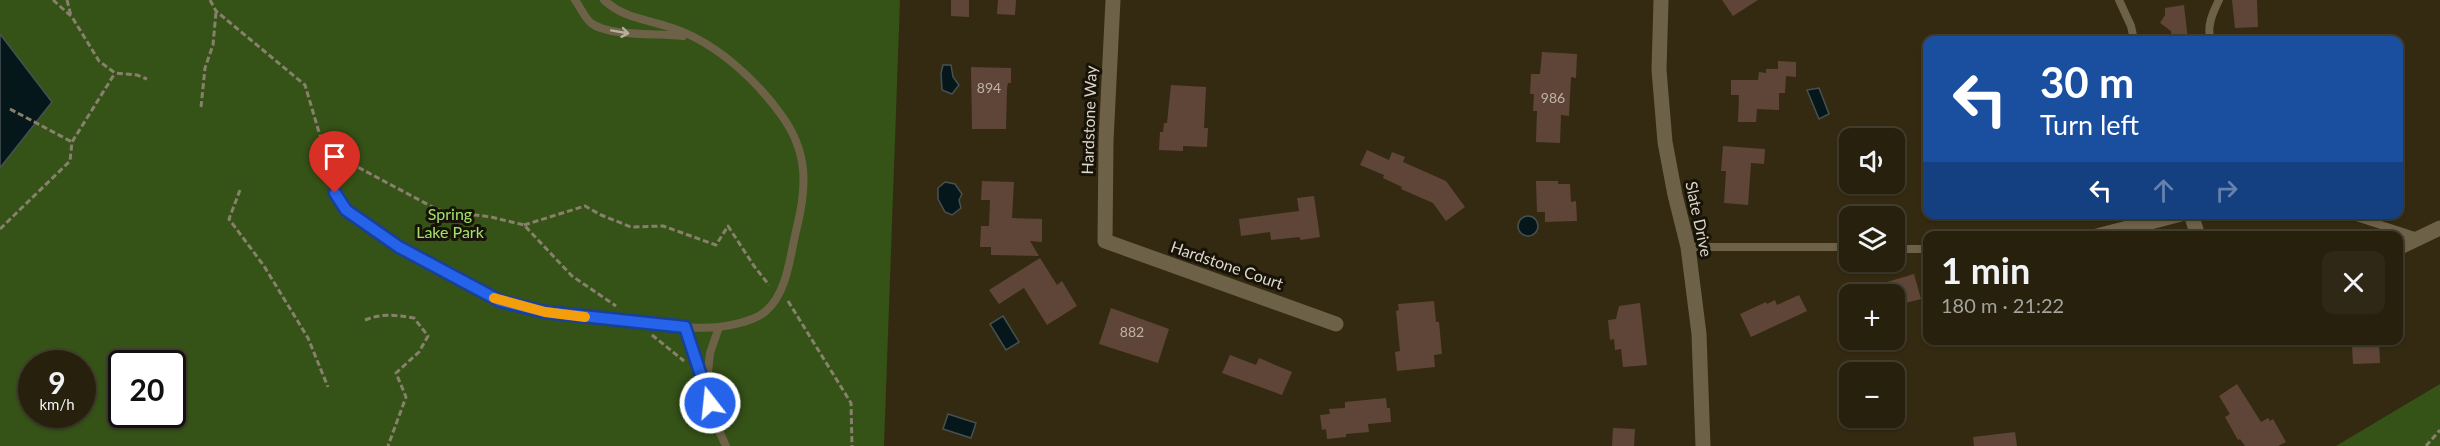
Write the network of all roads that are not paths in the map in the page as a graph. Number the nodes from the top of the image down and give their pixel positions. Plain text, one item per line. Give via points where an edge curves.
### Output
1 (575, 0) edge
2 (604, 0) edge
3 (1113, 0) edge
4 (1661, 0) edge
5 (2119, 0) edge
6 (2219, 0) edge
7 (2133, 36) edge
8 (2209, 36) edge
9 (695, 37) junction
10 (335, 193) dead end
11 (2162, 219) edge
12 (2363, 219) edge
13 (2440, 228) edge
14 (2116, 231) edge
15 (2400, 231) edge
16 (2403, 232) edge
17 (2419, 237) junction
18 (1105, 241) joint
19 (2403, 245) edge
20 (1688, 247) junction
21 (1839, 247) edge
22 (1905, 249) edge
23 (1923, 249) edge
24 (1336, 324) dead end
25 (685, 327) junction
26 (719, 327) junction
27 (706, 386) junction
28 (726, 446) edge
29 (1703, 446) edge

1 -> 9 lane via 591,23 621,34
2 - 9 lane via 624,14
3 - 18 street, Hardstone Way
4 - 20 street, Slate Drive via 1659,70 1665,142
5 - 7 lane
6 - 8 lane via 2211,16
9 - 26 lane via 730,61 765,94 799,148 805,174 804,199 780,293 766,312
10 - 25 lane via 346,210 399,247 500,301 545,312
11 - 14 street
12 - 15 lane
13 - 17 street
16 - 17 lane
17 - 19 street
18 - 24 street, Hardstone Court
20 - 21 lane
20 - 29 street, Slate Drive via 1699,334
22 - 23 lane
25 - 26 lane
25 - 27 lane
26 - 27 lane
27 - 28 lane via 714,420

